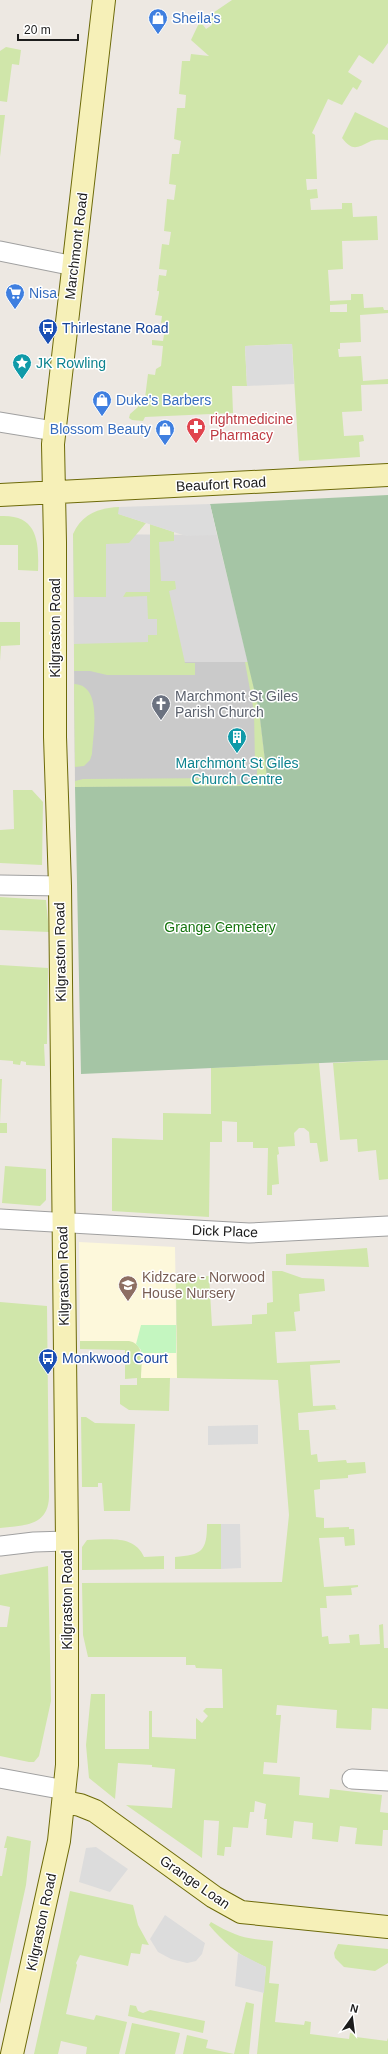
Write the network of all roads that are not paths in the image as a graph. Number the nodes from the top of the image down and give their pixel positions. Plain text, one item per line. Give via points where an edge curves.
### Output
1 (104, 0) edge
2 (0, 250) edge
3 (74, 266) junction
4 (0, 422) edge
5 (54, 431) junction
6 (388, 475) edge
7 (54, 493) junction
8 (0, 495) edge
9 (0, 885) edge
10 (60, 886) junction
11 (0, 1219) edge
12 (62, 1223) junction
13 (388, 1226) edge
14 (67, 1541) junction
15 (0, 1546) edge
16 (0, 1778) edge
17 (352, 1778) dead end
18 (388, 1781) edge
19 (61, 1793) junction
20 (388, 1926) edge
21 (12, 2054) edge

1 - 3 street, Marchmont Road
2 - 3 street
3 - 5 street, Marchmont Road
4 - 5 street
5 - 7 street, Marchmont Road
6 - 7 street, Beaufort Road
7 - 8 street, Beaufort Road
7 - 10 street, Kilgraston Road via 54,737
9 - 10 street
10 - 12 street, Kilgraston Road
11 - 12 street, Dick Place
12 - 13 street, Dick Place via 249,1233
12 - 14 street, Kilgraston Road
14 - 15 street
14 - 19 street, Kilgraston Road via 67,1726
16 - 19 street
17 - 18 street
19 - 20 street, Grange Loan via 95,1811 214,1897 241,1912
19 - 21 street, Kilgraston Road via 59,1841

